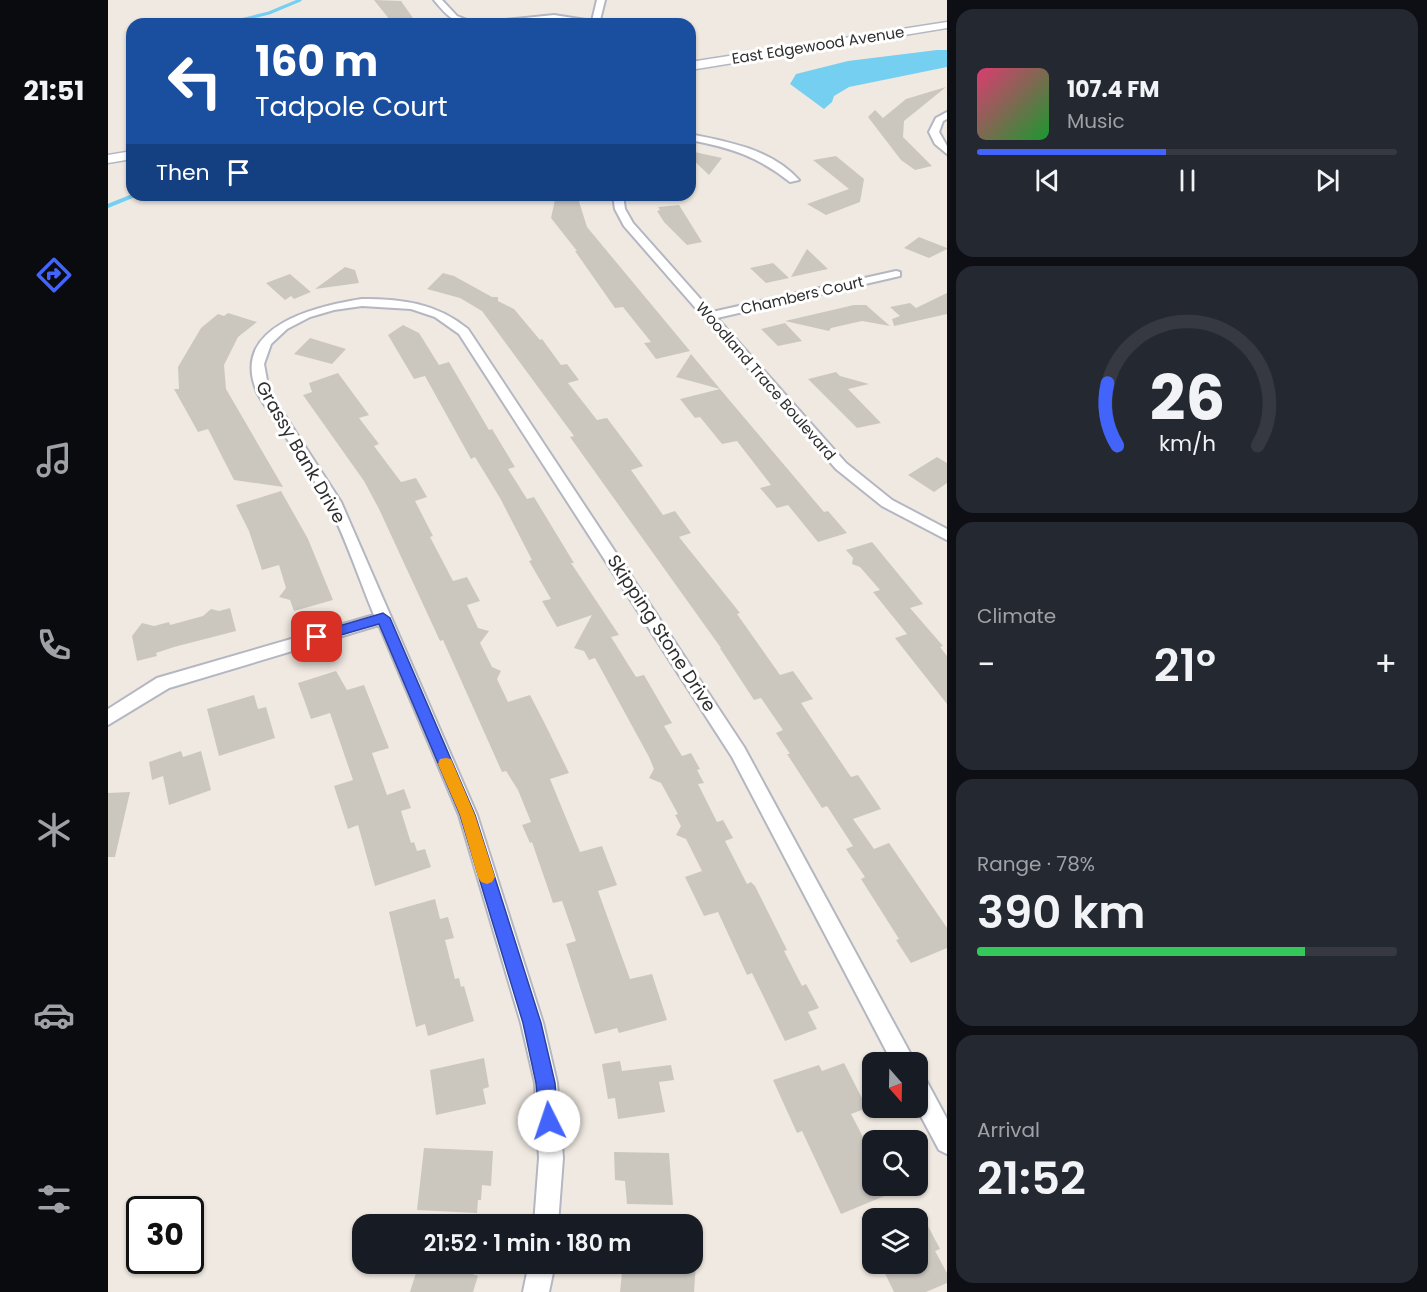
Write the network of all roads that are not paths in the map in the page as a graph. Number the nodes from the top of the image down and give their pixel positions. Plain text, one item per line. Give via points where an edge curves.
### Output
1 (438, 0) edge
2 (601, 0) edge
3 (454, 18) edge
4 (544, 18) edge
5 (576, 18) edge
6 (596, 18) edge
7 (947, 25) edge
8 (696, 65) edge
9 (947, 115) edge
10 (696, 138) edge
11 (947, 151) edge
12 (126, 156) edge
13 (108, 159) edge
14 (794, 180) dead end
15 (619, 201) edge
16 (896, 274) dead end
17 (339, 304) joint
18 (708, 315) junction
19 (947, 536) edge
20 (383, 618) junction
21 (108, 718) edge
22 (899, 1052) edge
23 (928, 1107) edge
24 (947, 1142) edge
25 (547, 1214) edge
26 (540, 1274) edge
27 (536, 1292) edge

1 - 3 street
2 - 6 street
4 - 5 street
7 - 8 main road, East Edgewood Avenue
9 - 11 street via 939,120 934,132
10 - 14 street via 755,152
12 - 13 main road
15 - 18 street, Woodland Trace Boulevard via 628,224
16 - 18 street, Chambers Court
17 - 20 street, Grassy Bank Drive via 290,323 271,336 256,363 257,378 334,502
17 - 22 street, Skipping Stone Drive via 411,305 440,314 464,332 712,708
18 - 19 street, Woodland Trace Boulevard via 855,479 895,508
20 - 21 street via 163,683
20 - 25 street, Grassy Bank Drive via 468,815 532,1023 546,1083 550,1148
23 - 24 street
26 - 27 street

